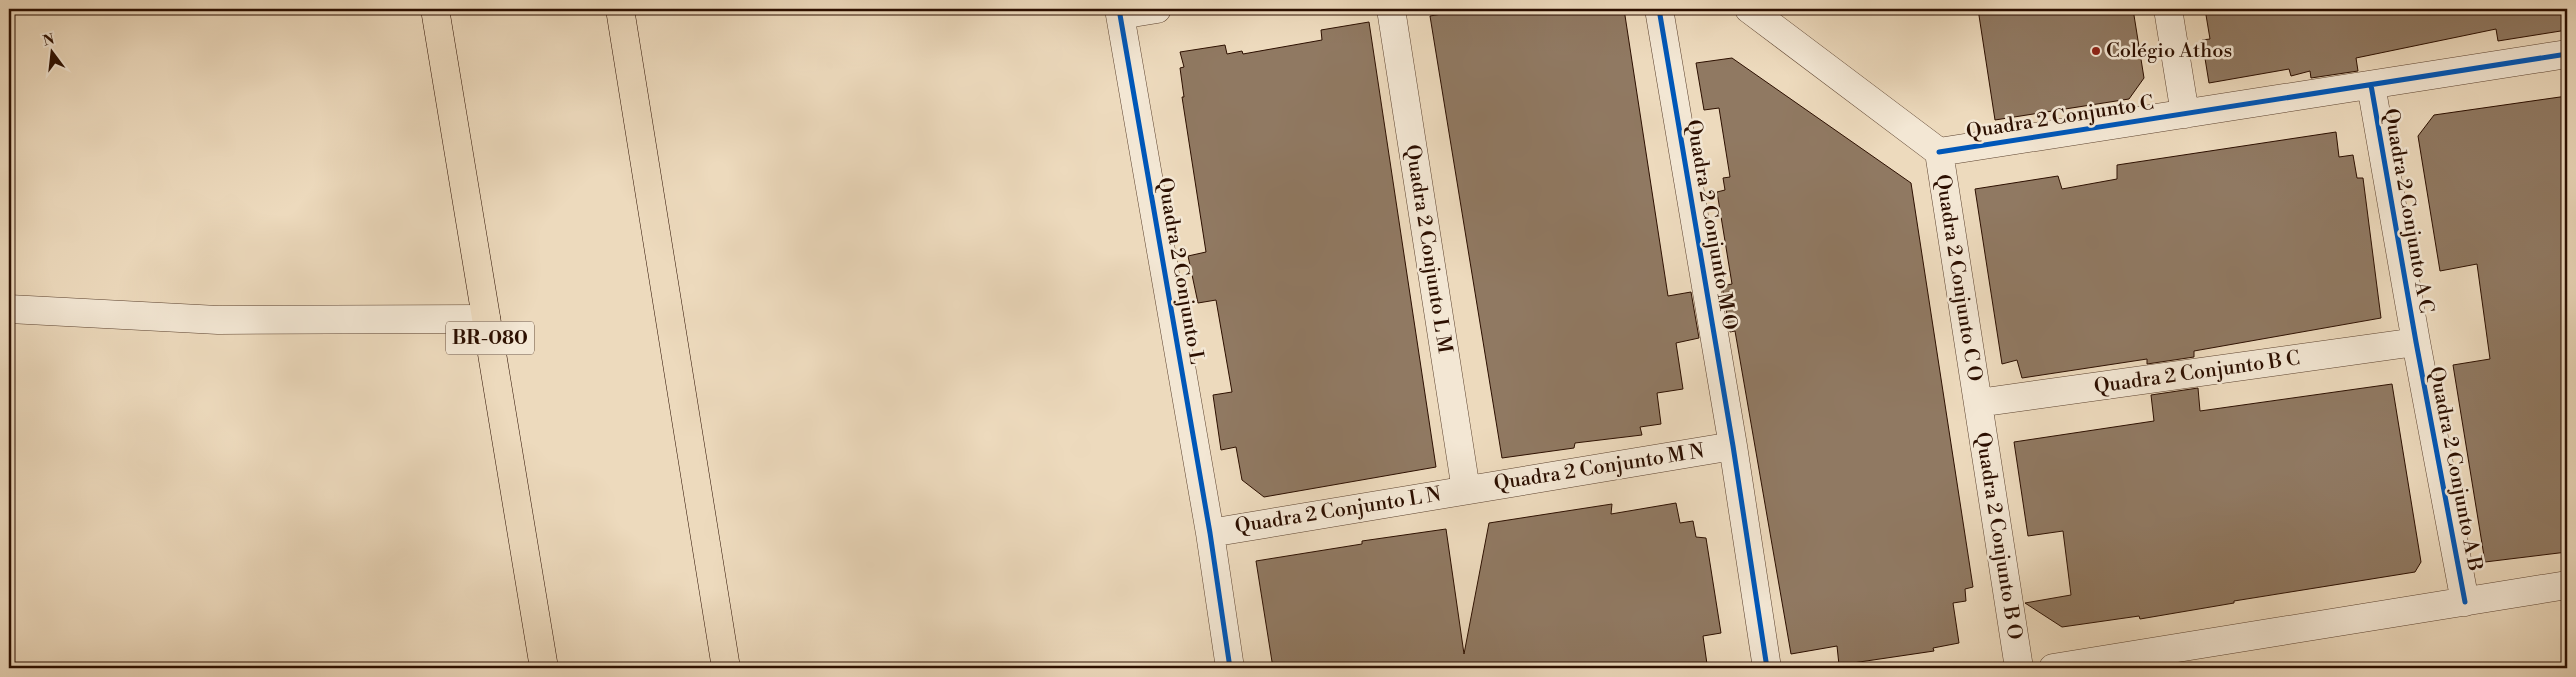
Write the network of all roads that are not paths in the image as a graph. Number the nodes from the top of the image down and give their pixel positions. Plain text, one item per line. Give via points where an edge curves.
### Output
1 (435, 9) edge
2 (620, 9) edge
3 (1157, 9) edge
4 (1391, 9) edge
5 (1659, 9) edge
6 (1749, 9) edge
7 (2168, 9) edge
8 (1119, 12) edge
9 (2567, 54) edge
10 (2371, 85) junction
11 (2185, 114) junction
12 (1939, 152) junction
13 (9, 310) edge
14 (486, 319) junction
15 (2416, 342) junction
16 (1978, 404) junction
17 (1733, 446) junction
18 (1466, 490) junction
19 (1210, 533) junction
20 (2567, 585) edge
21 (2465, 602) junction
22 (544, 668) edge
23 (726, 668) edge
24 (1230, 668) edge
25 (1767, 668) edge
26 (2019, 668) edge
27 (2053, 668) edge

1 - 14 highway, BR-080
2 - 23 highway
3 - 8 street
4 - 18 street, Quadra 2 Conjunto L M
5 - 17 street, Quadra 2 Conjunto M O
6 - 12 street
7 - 11 street
8 - 19 street, Quadra 2 Conjunto L
9 - 10 street, Quadra 2 Conjunto C
10 - 11 street, Quadra 2 Conjunto C
10 - 15 street, Quadra 2 Conjunto A C
11 - 12 street, Quadra 2 Conjunto C
12 - 16 street, Quadra 2 Conjunto C O
13 - 14 street via 218,320
14 - 22 highway, BR-080
15 - 16 street, Quadra 2 Conjunto B C
15 - 21 street, Quadra 2 Conjunto A B
16 - 26 street, Quadra 2 Conjunto B O
17 - 18 street, Quadra 2 Conjunto M N
17 - 25 street, Quadra 2 Conjunto M O
18 - 19 street, Quadra 2 Conjunto L N
19 - 24 street, Quadra 2 Conjunto L
20 - 21 street
21 - 27 street

